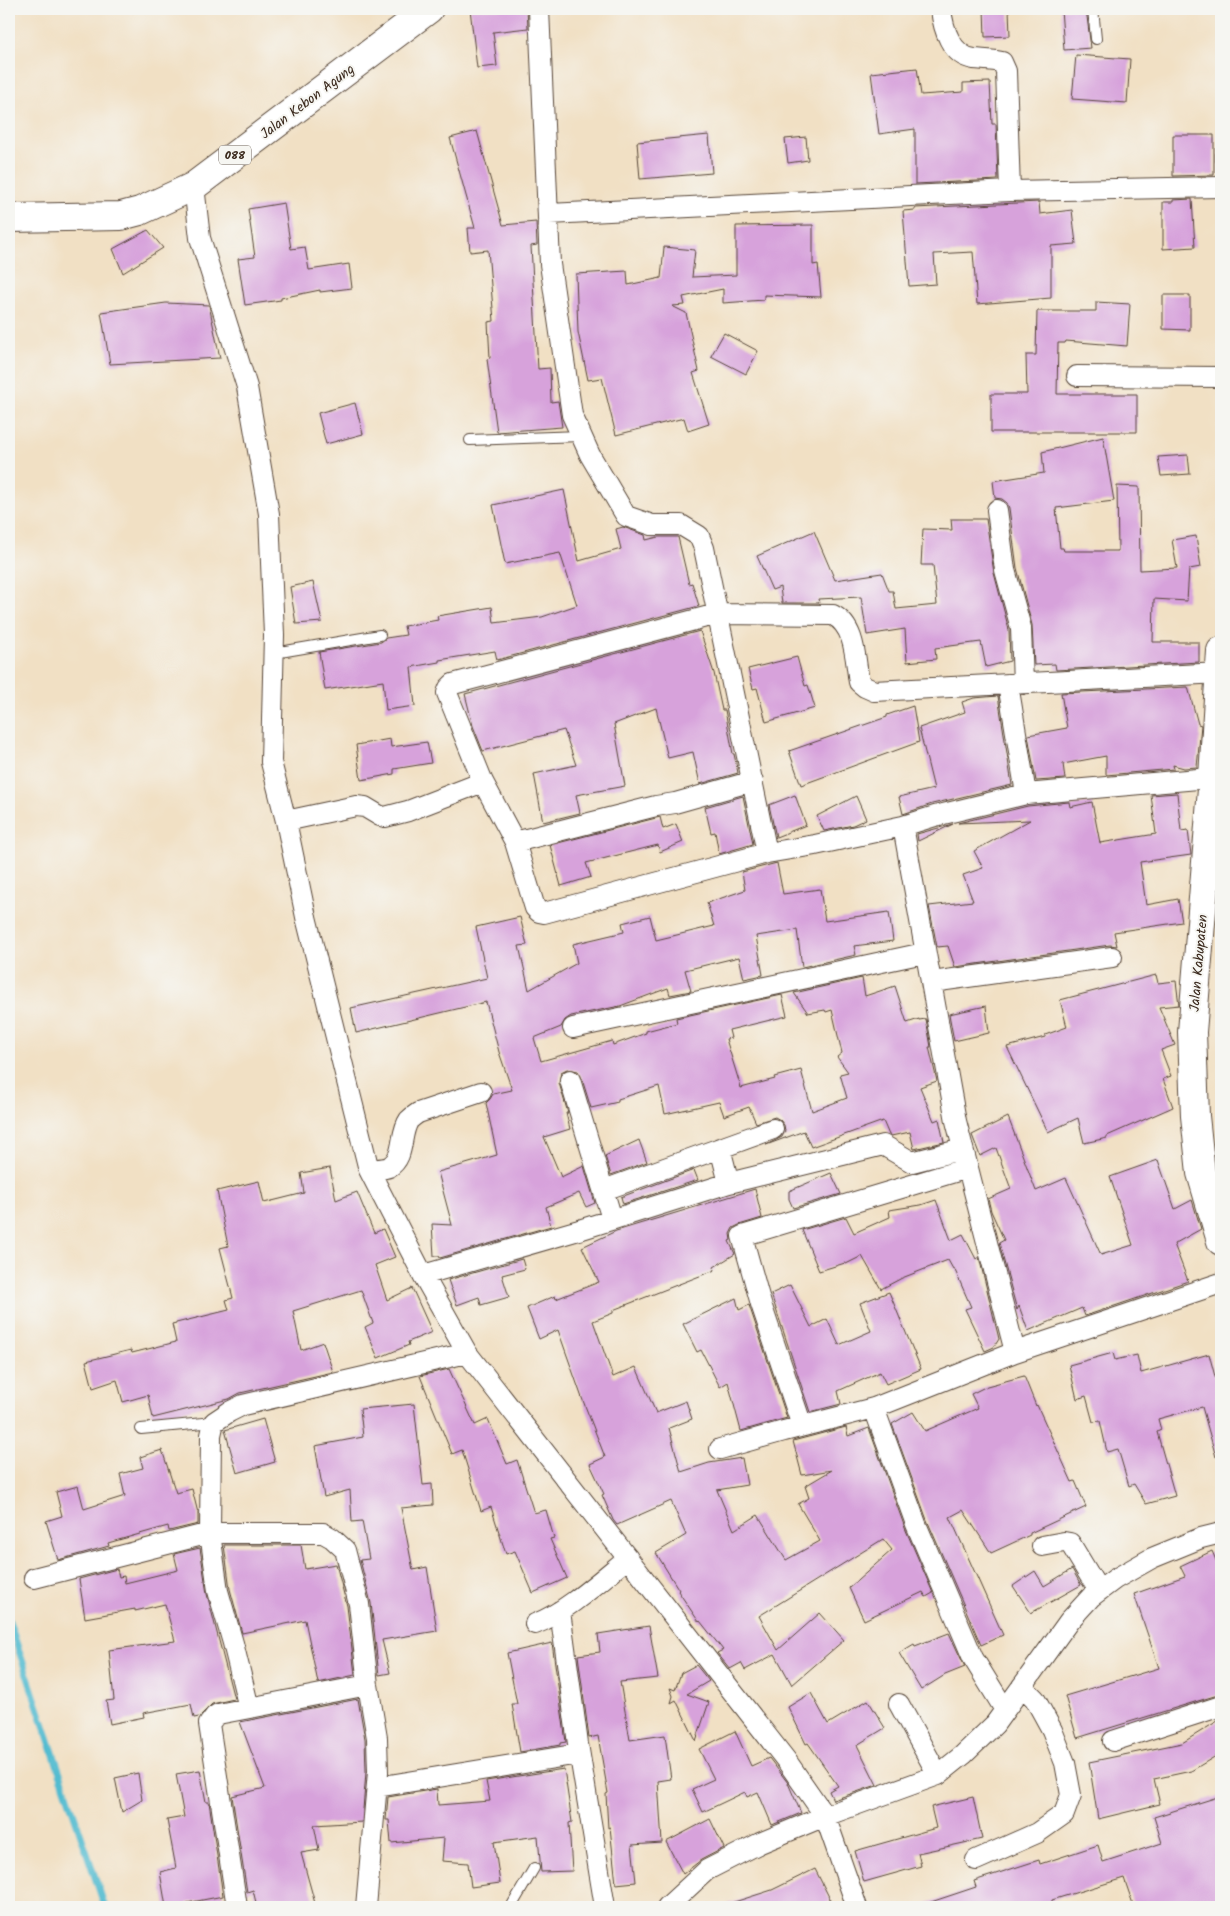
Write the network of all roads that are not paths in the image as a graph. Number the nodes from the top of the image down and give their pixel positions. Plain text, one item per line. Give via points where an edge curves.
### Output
1 (429, 9) edge
2 (538, 9) edge
3 (941, 9) edge
4 (1093, 9) edge
5 (1096, 39) dead end
6 (194, 186) junction
7 (1221, 187) edge
8 (1010, 191) junction
9 (549, 214) junction
10 (9, 218) edge
11 (1077, 376) dead end
12 (1221, 377) edge
13 (581, 436) junction
14 (470, 440) dead end
15 (997, 510) dead end
16 (717, 614) junction
17 (380, 635) dead end
18 (274, 653) junction
19 (1221, 662) edge
20 (1016, 684) junction
21 (1217, 777) edge
22 (753, 781) junction
23 (483, 782) junction
24 (1026, 794) junction
25 (286, 821) junction
26 (903, 826) junction
27 (515, 842) junction
28 (767, 853) junction
29 (924, 953) junction
30 (1112, 957) dead end
31 (932, 982) junction
32 (574, 1028) dead end
33 (570, 1080) dead end
34 (481, 1092) dead end
35 (772, 1129) dead end
36 (720, 1148) junction
37 (963, 1149) junction
38 (968, 1168) junction
39 (369, 1170) junction
40 (729, 1183) junction
41 (604, 1190) junction
42 (612, 1219) junction
43 (1221, 1241) edge
44 (423, 1275) junction
45 (1221, 1283) edge
46 (1015, 1352) junction
47 (467, 1353) junction
48 (874, 1408) junction
49 (214, 1422) junction
50 (802, 1426) junction
51 (141, 1429) dead end
52 (720, 1449) dead end
53 (210, 1533) junction
54 (1221, 1533) edge
55 (1042, 1546) dead end
56 (628, 1558) junction
57 (34, 1578) dead end
58 (1099, 1591) junction
59 (560, 1611) junction
60 (535, 1624) dead end
61 (368, 1685) junction
62 (1022, 1686) junction
63 (899, 1704) dead end
64 (1221, 1706) edge
65 (249, 1708) junction
66 (1005, 1710) junction
67 (1113, 1741) dead end
68 (579, 1754) junction
69 (938, 1775) junction
70 (377, 1787) junction
71 (825, 1816) junction
72 (976, 1860) dead end
73 (534, 1868) dead end
74 (237, 1907) edge
75 (366, 1907) edge
76 (511, 1907) edge
77 (605, 1907) edge
78 (667, 1907) edge
79 (857, 1907) edge

1 - 6 main road, Jalan Kebon Agung / 088
2 - 9 street
3 - 8 street via 950,42 960,53 972,59 1002,62 1006,71
4 - 5 lane
6 - 10 main road, Jalan Kebon Agung / 088 via 140,211 121,216
6 - 18 street via 200,238 247,387 269,514
7 - 8 street
8 - 9 street
9 - 13 street via 550,264 558,321 572,415
11 - 12 street
13 - 14 lane
13 - 16 street via 626,516 652,525 681,525 699,536
15 - 20 street via 1004,570 1021,628
16 - 20 street via 833,615 849,631 859,682 874,691
16 - 22 street
16 - 23 street via 453,684 447,693
17 - 18 lane
18 - 25 street via 271,762
19 - 20 street
19 - 21 main road, Jalan Kabupaten
20 - 24 street
21 - 24 street
21 - 43 main road, Jalan Kabupaten via 1192,1032 1201,1173
22 - 27 street
22 - 28 street
23 - 25 street via 385,817 356,806
23 - 27 street
24 - 26 street
25 - 39 street via 306,917
26 - 28 street
26 - 29 street
27 - 28 street via 535,908 544,913
29 - 31 street
29 - 32 street
30 - 31 street
31 - 37 street
33 - 41 street
34 - 39 street via 418,1113 406,1126 395,1162 388,1167
35 - 36 street
36 - 40 street
36 - 41 street
37 - 38 street
37 - 40 street via 912,1162 883,1145
38 - 46 street
38 - 50 street via 742,1236
39 - 44 street
40 - 42 street
41 - 42 street
42 - 44 street
44 - 47 street
45 - 46 street
46 - 48 street
47 - 49 street via 243,1405
47 - 56 street
48 - 50 street
48 - 66 street via 916,1524 973,1658
49 - 51 lane
49 - 53 street via 211,1435
50 - 52 street
53 - 57 street
53 - 61 street via 322,1533 341,1545 359,1604
53 - 65 street via 218,1591
54 - 58 street via 1152,1558
55 - 58 street via 1070,1543
56 - 59 street
56 - 71 street via 786,1760
58 - 62 street via 1069,1621
59 - 60 street
59 - 68 street
61 - 65 street
61 - 70 street via 378,1759
62 - 66 street
62 - 72 street via 1036,1699 1052,1730 1072,1795 1064,1814 1037,1833
63 - 69 street
64 - 67 street
65 - 74 street via 218,1714 209,1724
66 - 69 street via 995,1724
68 - 70 street
68 - 77 street
69 - 71 street
70 - 75 street
71 - 78 street via 707,1870
71 - 79 street
73 - 76 lane

